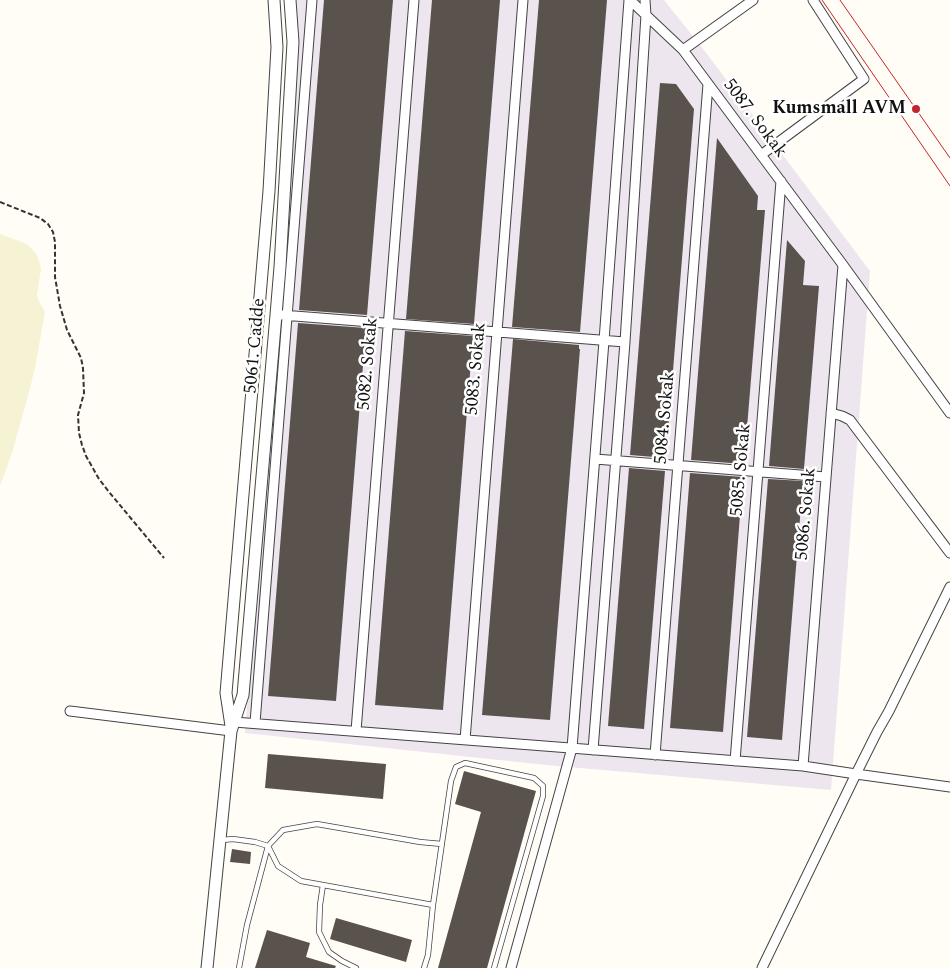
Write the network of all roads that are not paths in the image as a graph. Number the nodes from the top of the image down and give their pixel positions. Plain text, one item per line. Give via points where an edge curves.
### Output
1 (274, 0) edge
2 (290, 0) edge
3 (312, 0) edge
4 (414, 0) edge
5 (523, 0) edge
6 (629, 0) edge
7 (645, 0) edge
8 (753, 0) edge
9 (814, 0) edge
10 (646, 15) junction
11 (682, 50) junction
12 (708, 84) junction
13 (761, 155) junction
14 (781, 181) junction
15 (843, 265) junction
16 (282, 315) junction
17 (388, 324) junction
18 (497, 332) junction
19 (604, 341) junction
20 (626, 342) junction
21 (831, 413) junction
22 (950, 413) edge
23 (595, 459) junction
24 (616, 461) junction
25 (678, 466) junction
26 (758, 472) junction
27 (826, 477) junction
28 (950, 553) edge
29 (950, 587) edge
30 (70, 711) dead end
31 (255, 723) junction
32 (233, 726) junction
33 (356, 731) junction
34 (464, 740) junction
35 (572, 748) junction
36 (593, 750) junction
37 (655, 755) junction
38 (735, 761) junction
39 (803, 766) junction
40 (856, 774) junction
41 (950, 788) edge
42 (220, 840) junction
43 (442, 844) junction
44 (268, 846) junction
45 (323, 885) junction
46 (433, 905) junction
47 (207, 968) edge
48 (239, 968) edge
49 (356, 968) edge
50 (424, 968) edge
51 (494, 968) edge
52 (512, 968) edge
53 (762, 968) edge

1 - 32 street, 5061. Cadde via 277,47 268,191 226,693
2 - 16 street, 5061. Cadde via 293,42 281,257
3 - 16 street
4 - 17 street, 5082. Sokak
5 - 18 street, 5083. Sokak
6 - 10 street, 5087. Sokak
6 - 19 street
7 - 10 street
8 - 11 street
9 - 13 street via 864,79
10 - 11 street, 5087. Sokak
10 - 20 street
11 - 12 street, 5087. Sokak
12 - 13 street, 5087. Sokak
12 - 25 street, 5084. Sokak
13 - 14 street, 5087. Sokak
14 - 15 street, 5087. Sokak
14 - 26 street, 5085. Sokak
15 - 21 street, 5086. Sokak
15 - 22 street, 5087. Sokak
16 - 17 street
16 - 31 street
16 - 32 street, 5061. Cadde via 243,695
17 - 18 street
17 - 33 street, 5082. Sokak
18 - 19 street
18 - 34 street, 5083. Sokak
19 - 20 street
19 - 23 street
20 - 24 street
21 - 27 street, 5086. Sokak
21 - 28 street via 850,420
23 - 24 street
23 - 35 street
24 - 25 street
24 - 36 street
25 - 26 street
25 - 37 street, 5084. Sokak
26 - 27 street
26 - 38 street, 5085. Sokak
27 - 39 street, 5086. Sokak
29 - 40 street
30 - 32 street
31 - 32 street
31 - 33 street
32 - 42 street
33 - 34 street
34 - 35 street
35 - 36 street
35 - 52 street
36 - 37 street
37 - 38 street
38 - 39 street
39 - 40 street
40 - 41 street
40 - 53 street
42 - 44 lane via 233,839
42 - 47 street
43 - 44 lane via 317,824 283,830
43 - 46 lane
43 - 51 lane via 456,767 465,763 498,769 534,778 543,786 543,796
44 - 45 lane via 278,866 301,881
44 - 48 lane
45 - 46 lane
45 - 49 lane via 319,932 329,952
46 - 50 lane

